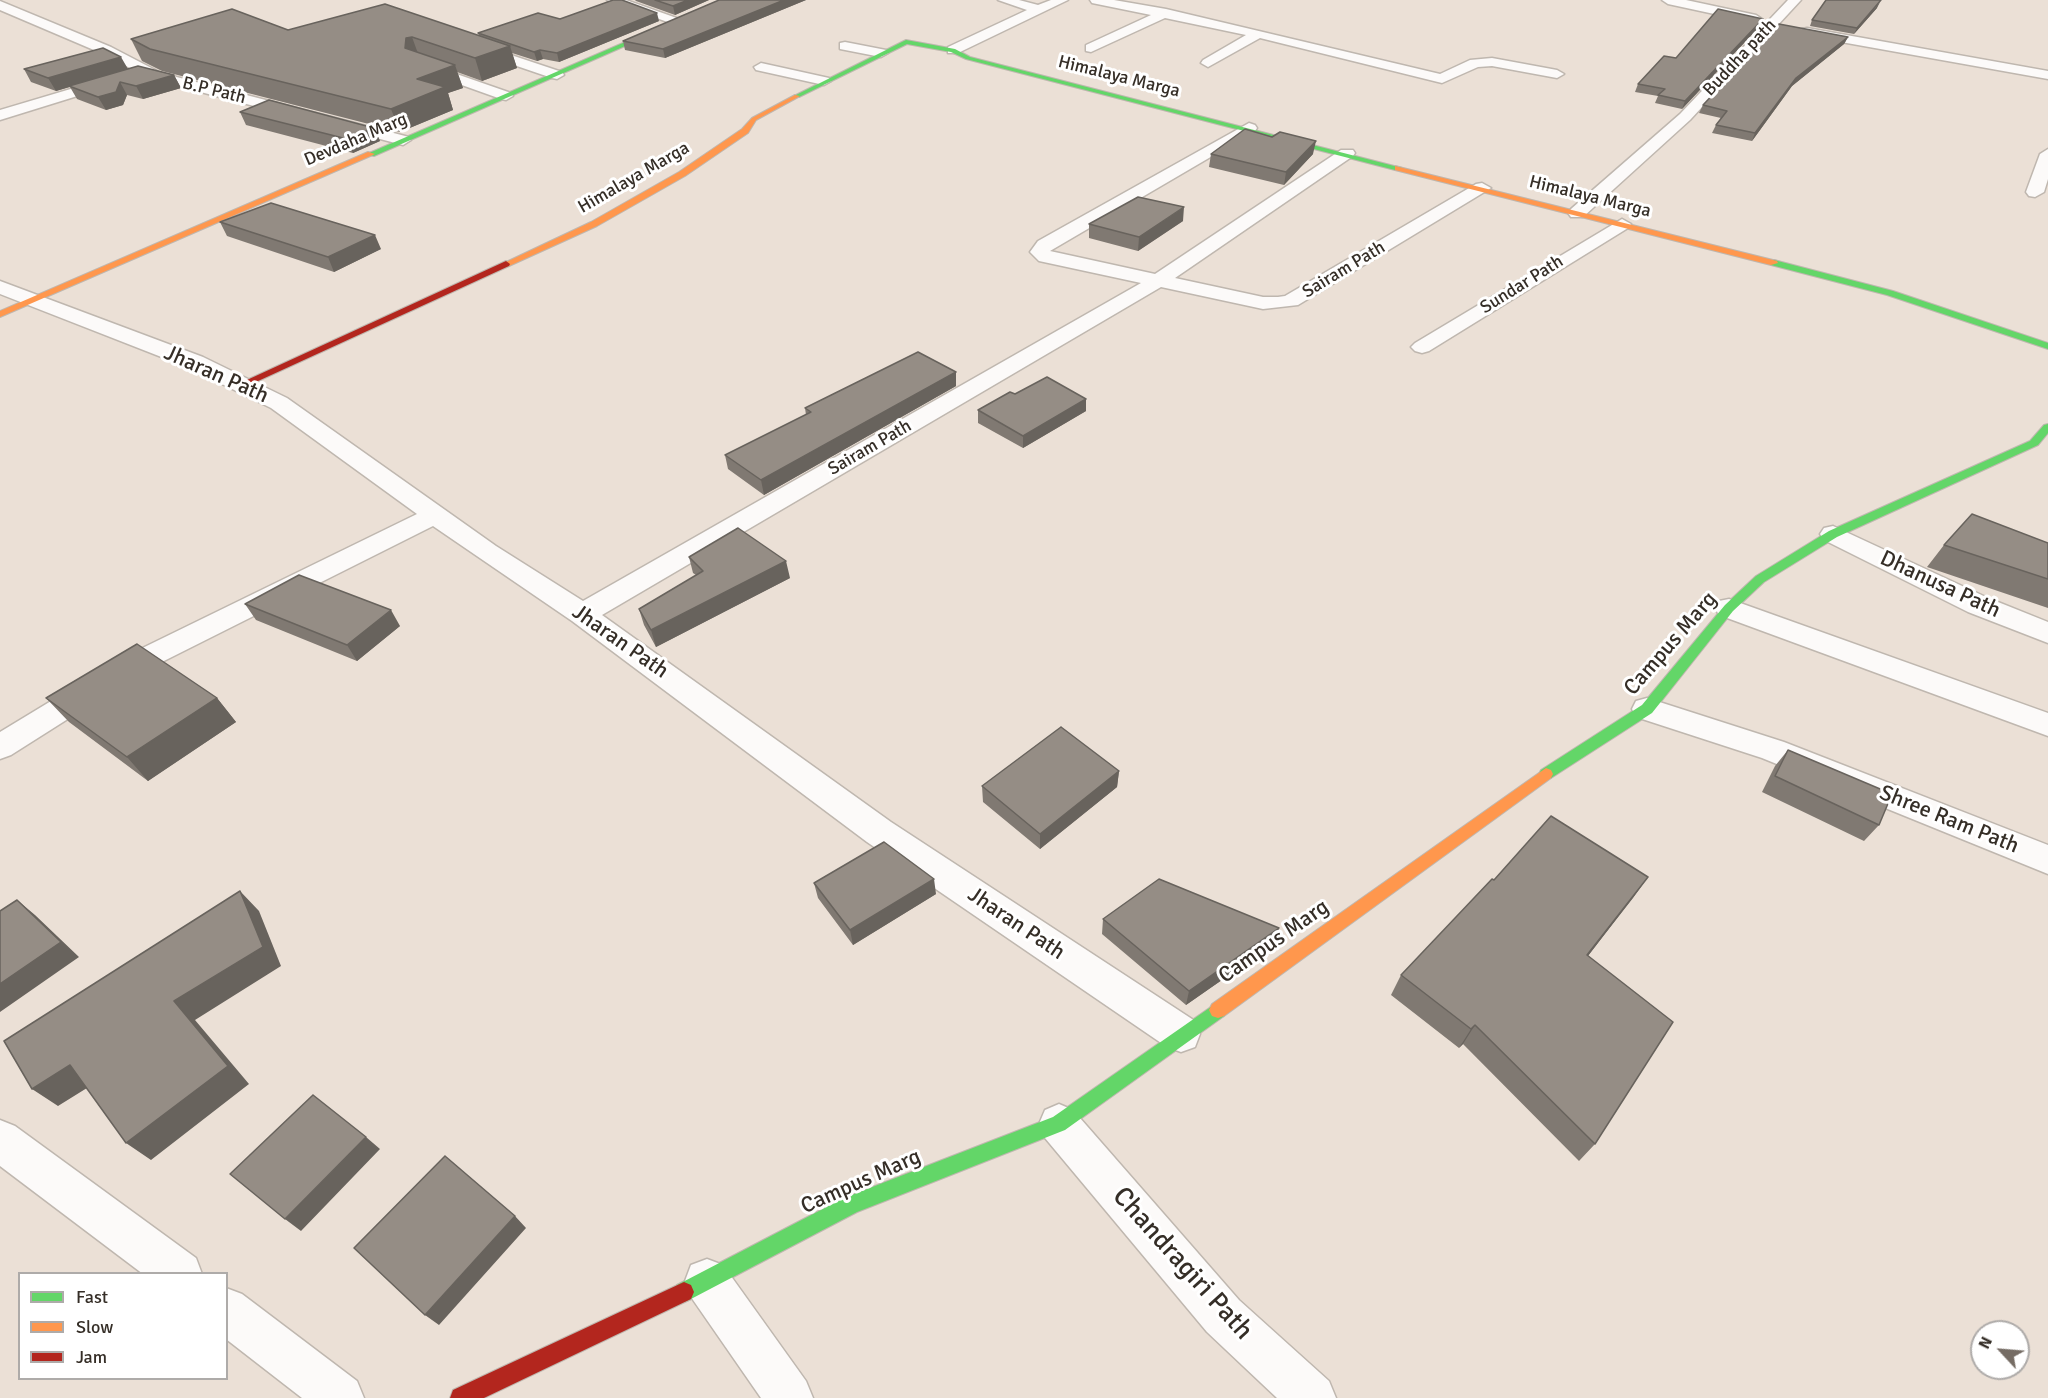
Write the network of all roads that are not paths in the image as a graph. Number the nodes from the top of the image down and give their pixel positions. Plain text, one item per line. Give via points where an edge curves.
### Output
1 (613, 0) edge
2 (727, 0) edge
3 (1004, 0) edge
4 (1062, 0) edge
5 (1096, 0) edge
6 (1668, 0) edge
7 (1795, 0) edge
8 (0, 5) edge
9 (1039, 9) junction
10 (20, 13) junction
11 (1166, 13) junction
12 (0, 18) edge
13 (678, 21) junction
14 (1781, 26) junction
15 (1258, 34) junction
16 (460, 42) edge
17 (845, 46) dead end
18 (1091, 48) dead end
19 (953, 50) junction
20 (880, 53) junction
21 (1208, 63) dead end
22 (419, 65) edge
23 (761, 67) dead end
24 (146, 71) junction
25 (1557, 74) dead end
26 (557, 75) junction
27 (2048, 75) edge
28 (824, 81) junction
29 (506, 96) junction
30 (0, 115) edge
31 (1249, 128) junction
32 (402, 140) junction
33 (1347, 153) junction
34 (2048, 154) edge
35 (1482, 188) junction
36 (2035, 192) dead end
37 (1577, 213) junction
38 (1622, 224) junction
39 (1158, 281) junction
40 (0, 287) edge
41 (31, 301) junction
42 (0, 314) edge
43 (2048, 346) edge
44 (1422, 347) dead end
45 (241, 385) junction
46 (2043, 439) edge
47 (435, 515) junction
48 (1833, 534) junction
49 (1729, 608) junction
50 (582, 614) junction
51 (2048, 633) edge
52 (1647, 709) junction
53 (2048, 725) edge
54 (0, 747) edge
55 (2048, 860) edge
56 (1181, 1034) junction
57 (1059, 1124) junction
58 (0, 1141) edge
59 (177, 1272) edge
60 (707, 1281) junction
61 (228, 1312) edge
62 (340, 1398) edge
63 (460, 1398) edge
64 (789, 1398) edge
65 (1312, 1398) edge

1 - 13 street
2 - 13 street, Devdaha Marg
3 - 9 street
4 - 9 street
5 - 11 street
6 - 14 street
7 - 14 street, Buddha path
8 - 10 street, B.P Path
9 - 19 street
10 - 12 street
10 - 24 street, B.P Path
11 - 15 street
11 - 18 street
13 - 26 street, Devdaha Marg
14 - 27 street
14 - 37 street, Buddha path
15 - 21 street
15 - 25 street via 1442,79 1475,63 1492,62
16 - 26 street
17 - 20 street
19 - 20 street, Himalaya Marga via 906,42
19 - 31 street, Himalaya Marga via 968,58
20 - 28 street, Himalaya Marga
22 - 29 street
23 - 28 street
24 - 30 street
24 - 32 street, B.P Path
26 - 29 street, Devdaha Marg
28 - 45 street, Himalaya Marga via 754,119 745,131 682,174 594,224
29 - 32 street, Devdaha Marg
31 - 33 street, Himalaya Marga
31 - 39 street, Sairam Path via 1039,252 1046,257
32 - 41 street, Devdaha Marg
33 - 35 street, Himalaya Marga
33 - 39 street
34 - 36 street
35 - 37 street, Himalaya Marga
35 - 39 street, Sairam Path via 1291,301 1263,303
37 - 38 street, Himalaya Marga
38 - 43 street, Himalaya Marga via 1890,293
38 - 44 street, Sundar Path
39 - 50 street, Sairam Path
40 - 41 street, Jharan Path
41 - 42 street, Devdaha Marg
41 - 45 street, Jharan Path via 195,362
45 - 47 street, Jharan Path via 279,403
46 - 48 street, Campus Marg
47 - 50 street, Jharan Path
47 - 54 street via 132,665
48 - 49 street, Campus Marg via 1760,579
48 - 51 street, Dhanusa Path via 1978,605
49 - 52 street, Campus Marg
49 - 53 street
50 - 56 street, Jharan Path via 879,832
52 - 55 street, Shree Ram Path via 1773,750
52 - 56 street, Campus Marg via 1555,768
56 - 57 street, Campus Marg
57 - 60 street, Campus Marg via 851,1205
57 - 65 street, Chandragiri Path via 1223,1316
58 - 59 street
60 - 63 street, Campus Marg
60 - 64 street
61 - 62 street

